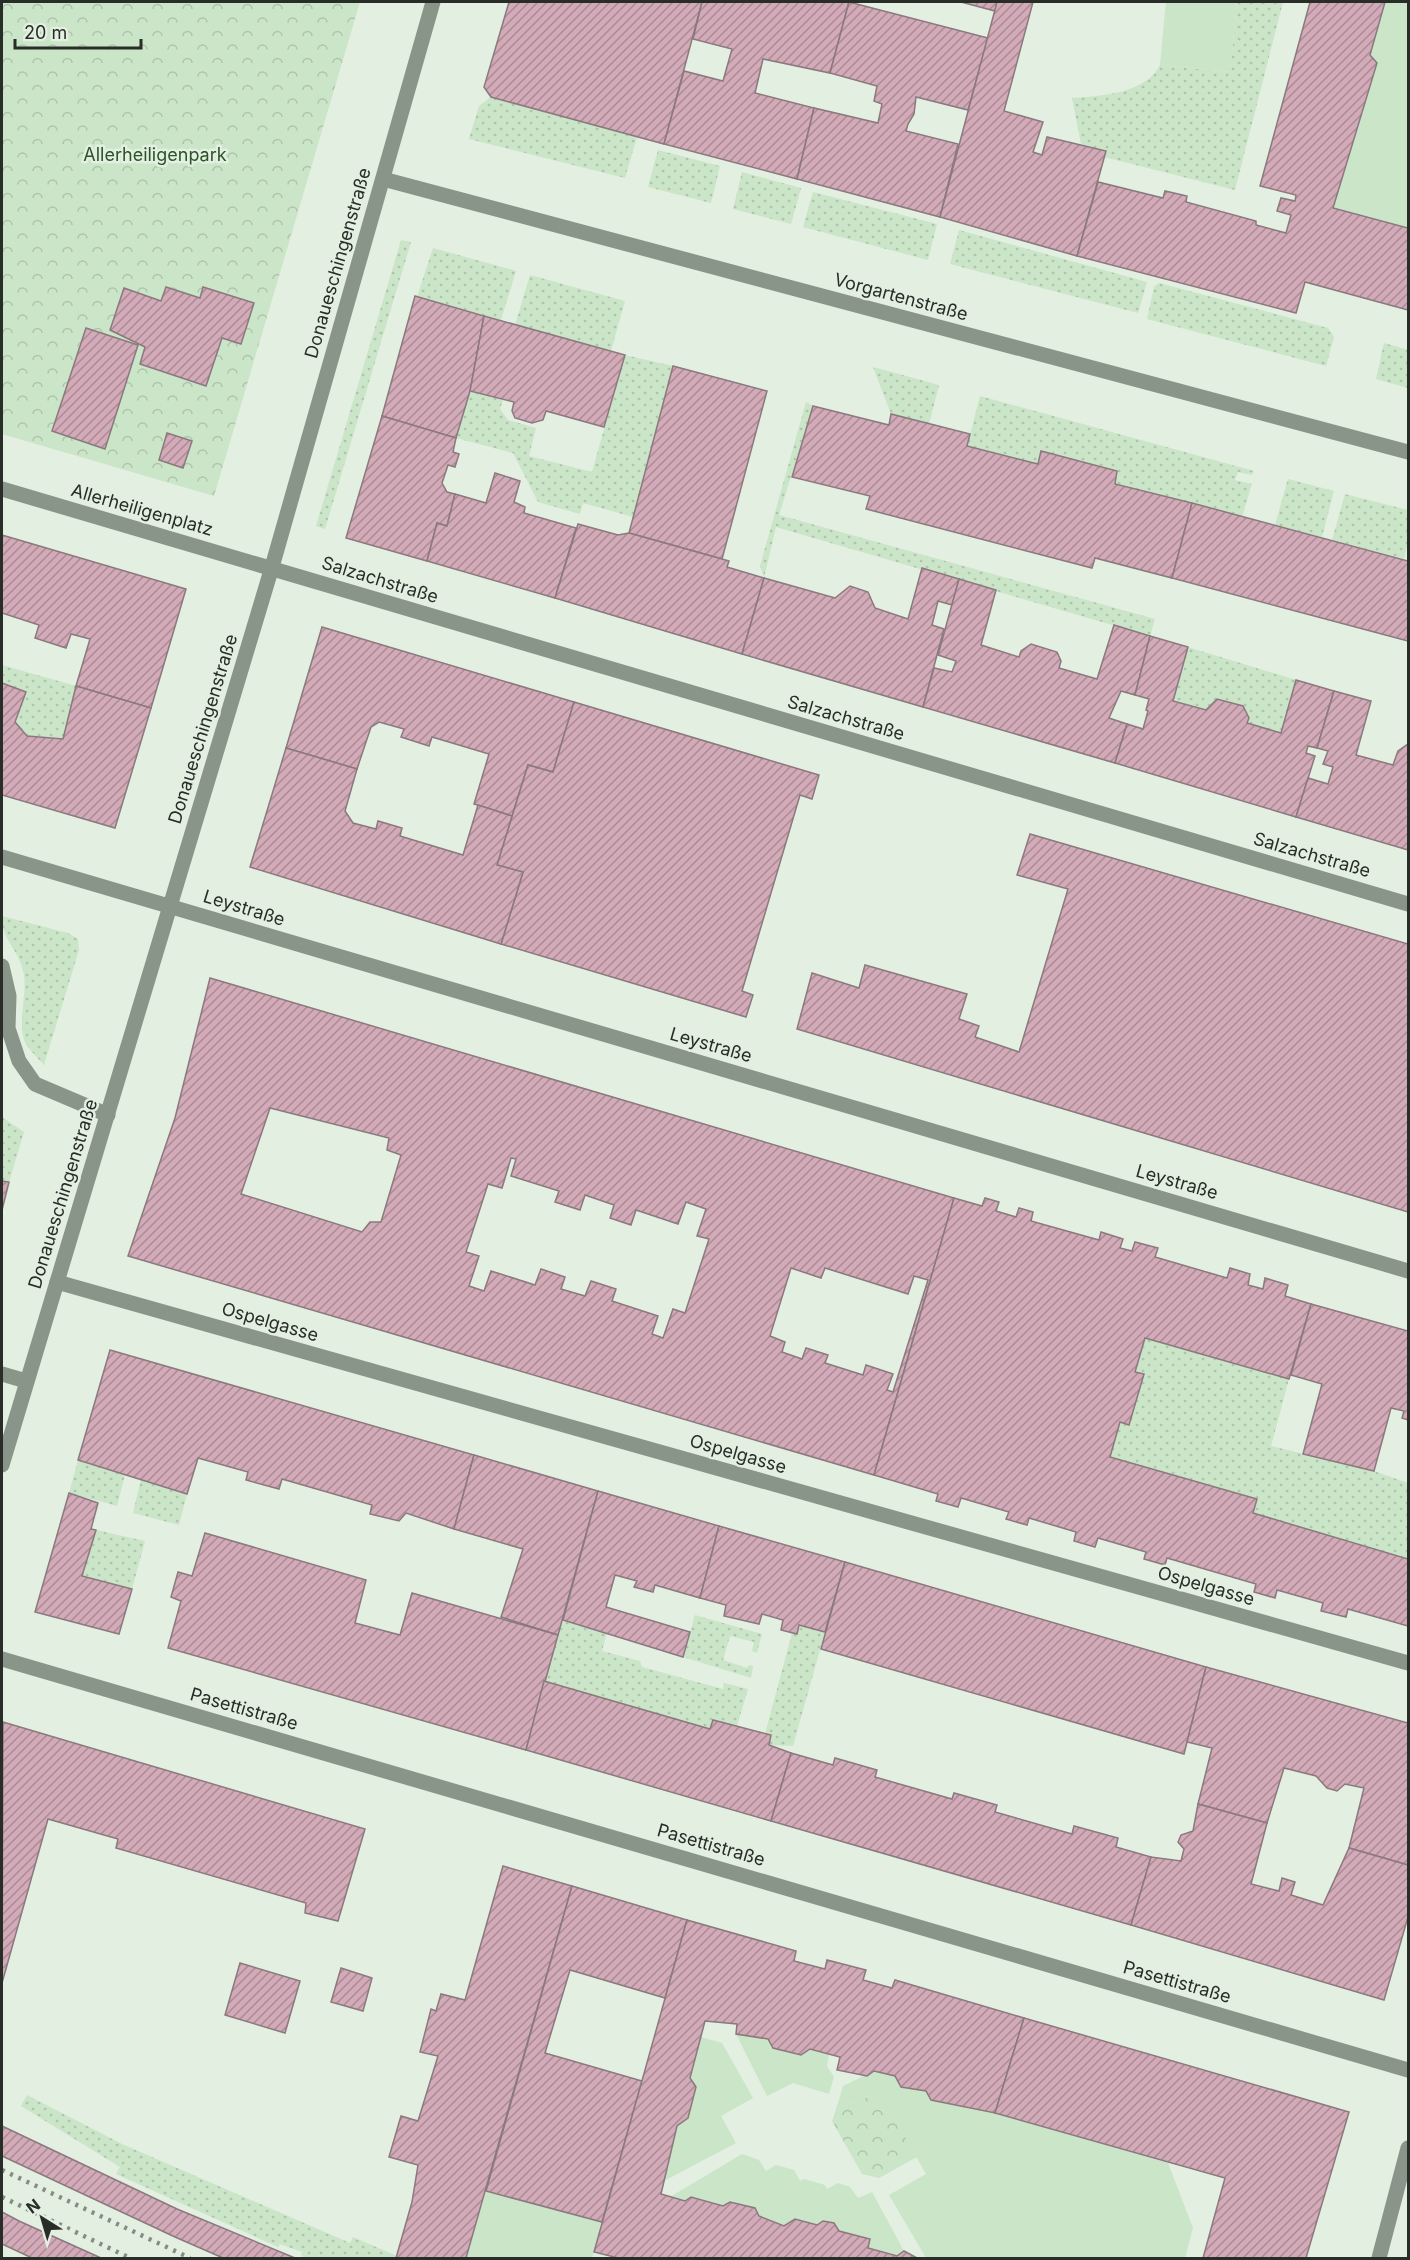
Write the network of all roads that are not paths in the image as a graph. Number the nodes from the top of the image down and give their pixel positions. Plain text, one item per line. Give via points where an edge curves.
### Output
1 (433, 2) edge
2 (383, 179) junction
3 (1408, 452) edge
4 (2, 489) edge
5 (272, 567) junction
6 (2, 858) edge
7 (1408, 904) edge
8 (170, 906) junction
9 (2, 966) edge
10 (108, 1114) junction
11 (1408, 1271) edge
12 (57, 1282) junction
13 (2, 1374) edge
14 (26, 1381) junction
15 (2, 1466) edge
16 (2, 1659) edge
17 (1408, 1663) edge
18 (1408, 2070) edge
19 (1408, 2148) edge
20 (1379, 2259) edge

1 - 2 street, Donaueschingenstraße
2 - 3 street, Vorgartenstraße
2 - 5 street, Donaueschingenstraße
4 - 5 street, Allerheiligenplatz
5 - 7 street, Salzachstraße
5 - 8 street, Donaueschingenstraße
6 - 8 street, Leystraße
8 - 10 street, Donaueschingenstraße
8 - 11 street, Leystraße
9 - 10 street via 9,996 8,1028 19,1061 35,1084
10 - 12 street, Donaueschingenstraße
12 - 14 street, Donaueschingenstraße
12 - 17 street, Ospelgasse
13 - 14 street
14 - 15 street, Donaueschingenstraße
16 - 18 street, Pasettistraße
19 - 20 street

